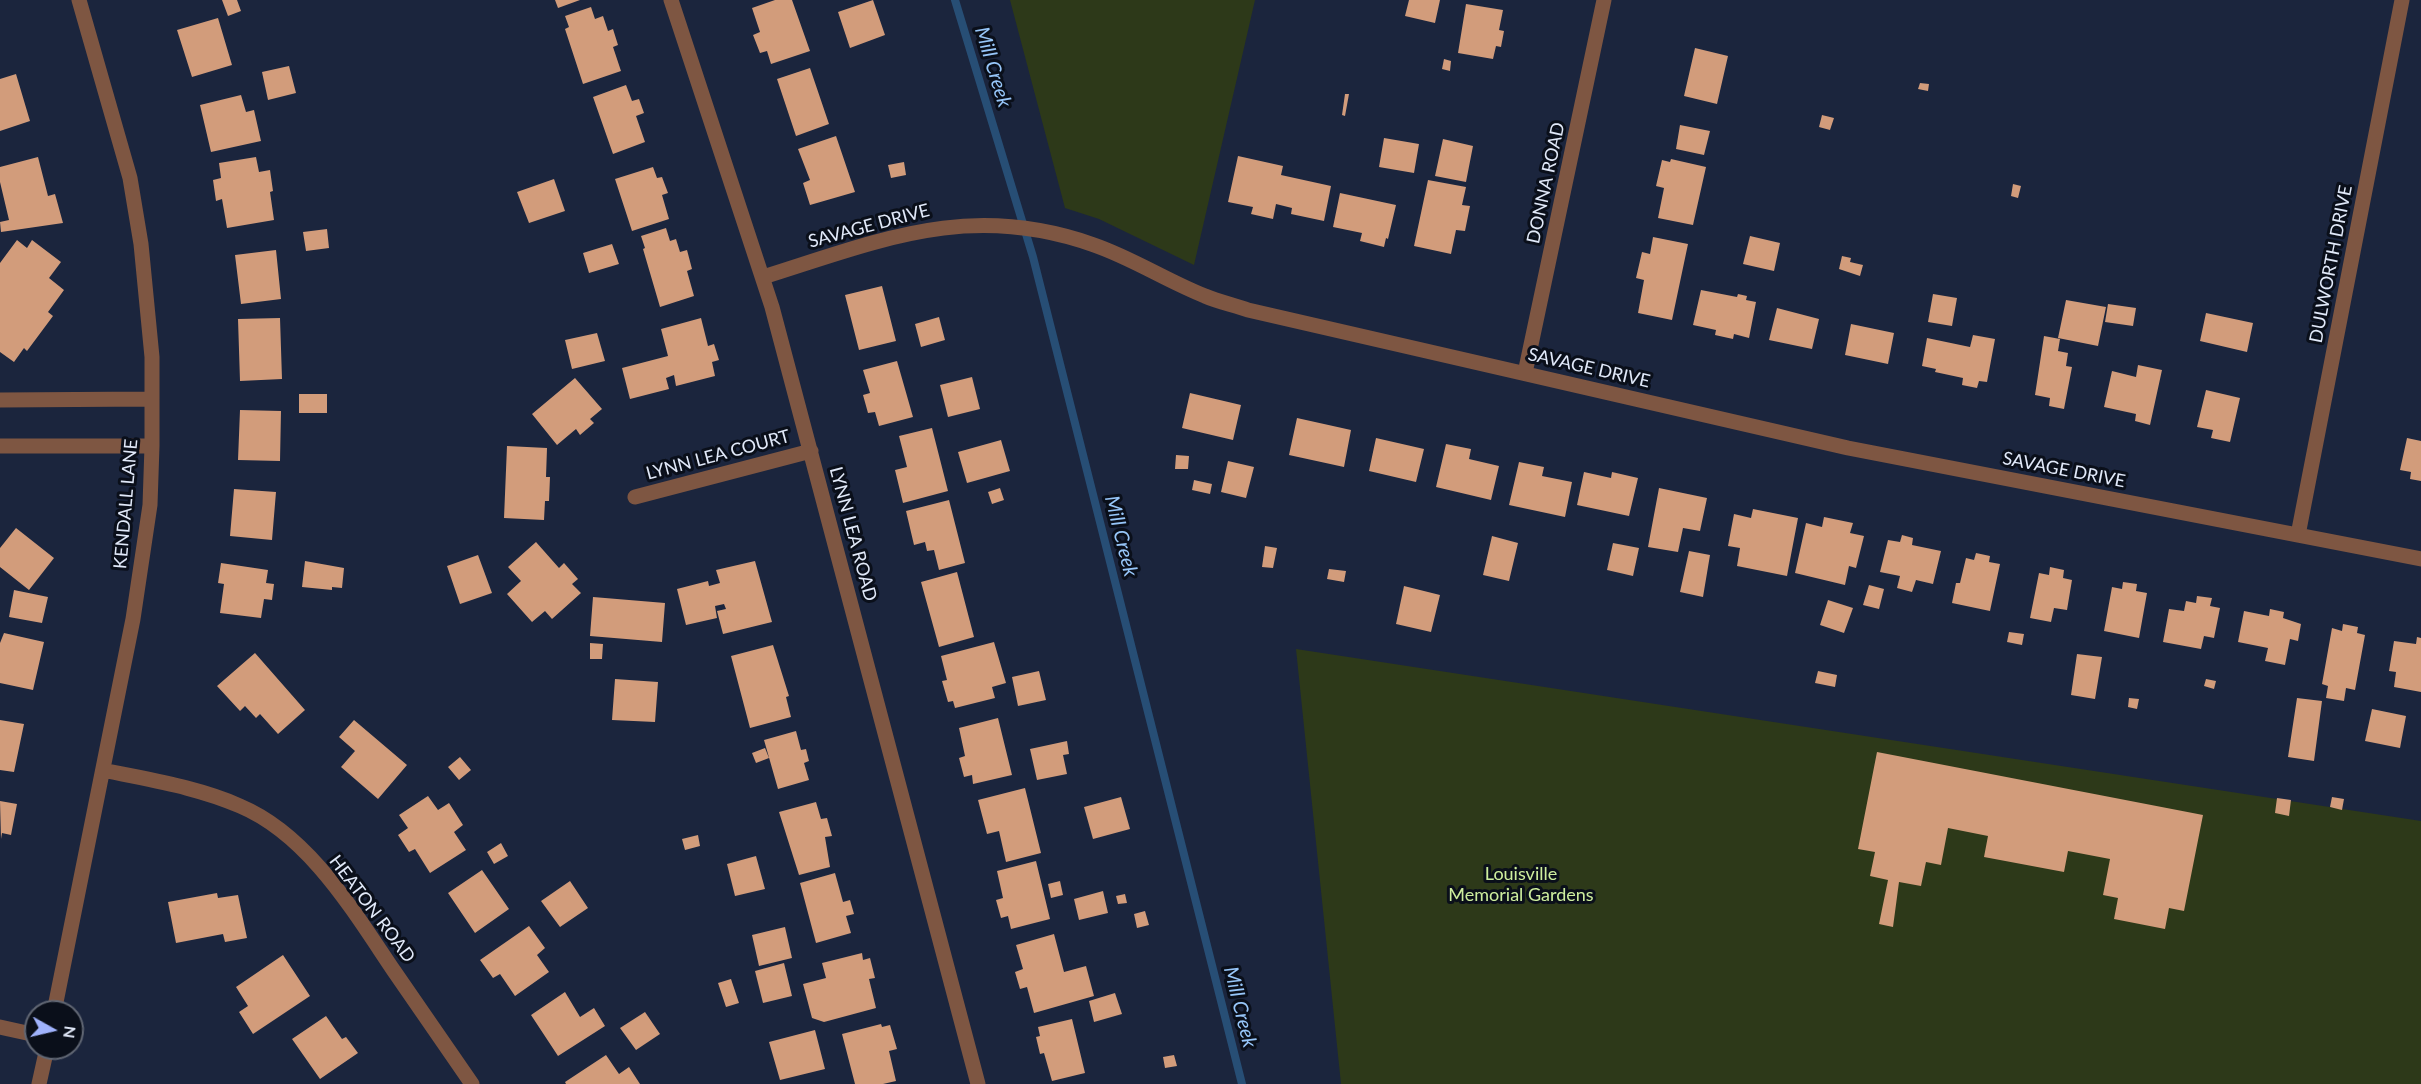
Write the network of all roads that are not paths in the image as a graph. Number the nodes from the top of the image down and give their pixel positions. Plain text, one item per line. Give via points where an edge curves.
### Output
1 (79, 0) edge
2 (671, 0) edge
3 (1604, 0) edge
4 (2402, 0) edge
5 (763, 277) junction
6 (1525, 373) junction
7 (152, 399) junction
8 (0, 400) edge
9 (0, 446) edge
10 (152, 446) junction
11 (810, 451) junction
12 (635, 498) dead end
13 (2298, 535) junction
14 (2421, 559) edge
15 (103, 770) junction
16 (56, 1000) edge
17 (0, 1027) edge
18 (24, 1032) edge
19 (44, 1060) edge
20 (39, 1084) edge
21 (472, 1084) edge
22 (978, 1084) edge

1 - 7 street, KENDALL LANE via 130,178 141,244
2 - 5 street, LYNN LEA ROAD
3 - 6 street, DONNA ROAD
4 - 13 street, DULWORTH DRIVE
5 - 6 street, SAVAGE DRIVE via 893,236 947,226 996,224 1043,231 1094,245 1205,296 1248,310
5 - 11 street, LYNN LEA ROAD
6 - 13 street, SAVAGE DRIVE via 1848,448
7 - 8 street
7 - 10 street, KENDALL LANE
9 - 10 street
10 - 15 street, KENDALL LANE via 146,540
11 - 12 street, LYNN LEA COURT
11 - 22 street, LYNN LEA ROAD
13 - 14 street, SAVAGE DRIVE
15 - 16 street, KENDALL LANE
15 - 21 street, HEATON ROAD via 193,789 240,806 293,841 331,882
17 - 18 street
19 - 20 street

